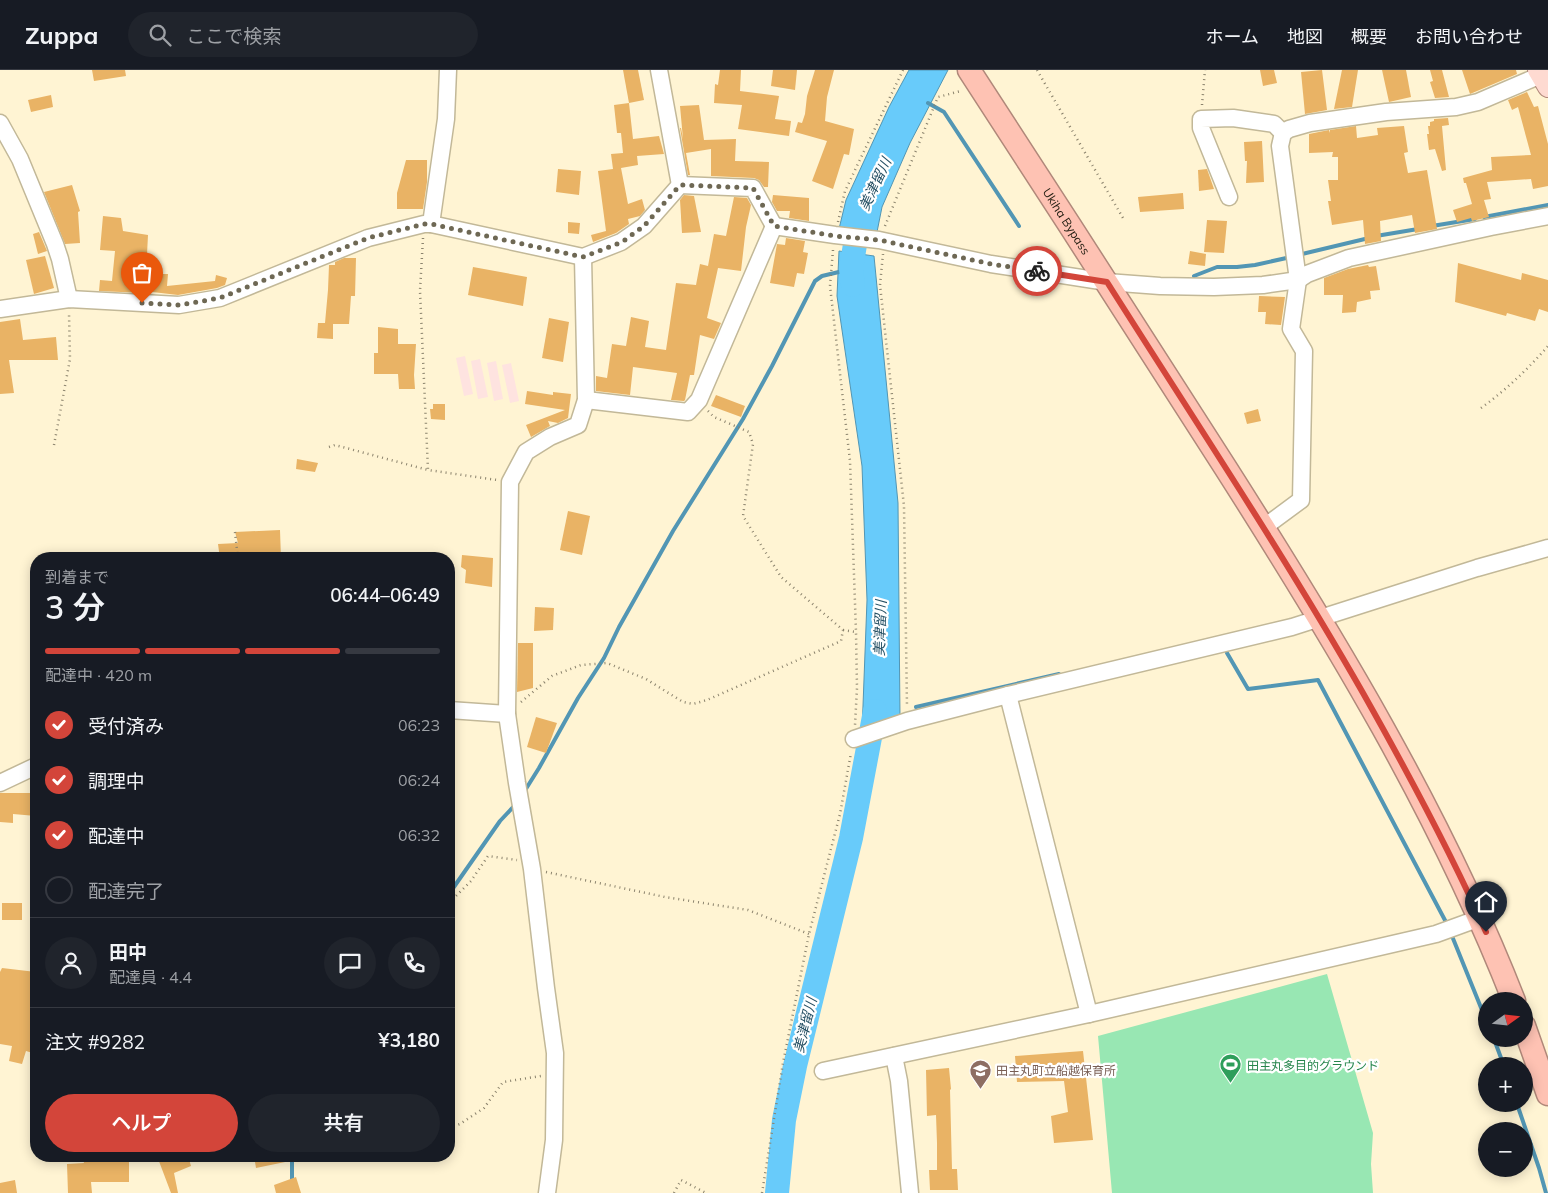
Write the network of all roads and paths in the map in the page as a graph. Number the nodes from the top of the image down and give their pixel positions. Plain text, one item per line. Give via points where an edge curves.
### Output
1 (448, 70) edge
2 (658, 70) edge
3 (903, 70) edge
4 (969, 70) edge
5 (1037, 70) edge
6 (1206, 70) edge
7 (1542, 78) edge
8 (961, 91) dead end
9 (1201, 119) junction
10 (0, 122) edge
11 (1282, 134) junction
12 (680, 185) junction
13 (1229, 197) dead end
14 (1548, 216) edge
15 (1123, 218) dead end
16 (428, 224) junction
17 (774, 226) junction
18 (835, 236) junction
19 (882, 241) junction
20 (583, 257) junction
21 (1298, 280) junction
22 (1107, 282) junction
23 (68, 299) junction
24 (0, 309) edge
25 (1548, 346) edge
26 (586, 400) junction
27 (698, 401) junction
28 (1481, 408) dead end
29 (54, 445) dead end
30 (329, 447) dead end
31 (428, 470) junction
32 (510, 482) junction
33 (1263, 528) junction
34 (235, 532) dead end
35 (1548, 548) edge
36 (237, 552) edge
37 (1320, 619) junction
38 (843, 630) junction
39 (856, 632) junction
40 (1008, 695) junction
41 (455, 710) edge
42 (507, 714) junction
43 (907, 721) junction
44 (854, 739) junction
45 (30, 769) edge
46 (0, 783) edge
47 (532, 866) junction
48 (455, 897) edge
49 (1480, 918) junction
50 (809, 934) junction
51 (1510, 992) edge
52 (1089, 1014) junction
53 (1532, 1048) edge
54 (894, 1056) junction
55 (823, 1071) dead end
56 (555, 1074) junction
57 (1548, 1094) edge
58 (455, 1126) edge
59 (547, 1193) edge
60 (674, 1193) edge
61 (706, 1193) edge
62 (762, 1193) edge
63 (910, 1193) edge

1 - 16 street via 446,119
2 - 12 street
3 - 18 path via 845,190
4 - 22 highway, Ukiha Bypass
5 - 15 path
6 - 9 path
7 - 11 street via 1456,107 1386,112 1310,124
8 - 19 path via 938,97 885,224
9 - 11 street via 1232,118 1274,124
9 - 13 street via 1200,128
10 - 23 street via 20,159 55,244
11 - 21 street via 1280,146
12 - 17 street via 753,188
12 - 20 street via 644,226 622,242
14 - 21 street via 1349,258
16 - 20 street
16 - 23 street via 368,238 220,298 179,305
16 - 31 path via 420,291
17 - 18 street
17 - 27 street
18 - 19 street
18 - 39 path via 830,286 850,460
19 - 22 street via 991,264
19 - 43 path via 880,285 904,506
20 - 26 street
21 - 22 street via 1214,287
21 - 33 street via 1291,328 1304,351 1301,500
22 - 33 highway, Ukiha Bypass
23 - 24 street
23 - 29 path via 70,359
25 - 28 path via 1529,367
26 - 27 street via 688,412
26 - 32 street via 578,425 526,452
27 - 38 path via 714,417 748,432 753,444 743,516 781,577
30 - 31 path via 335,445
31 - 32 path
32 - 42 street
33 - 37 highway, Ukiha Bypass
34 - 36 path
35 - 37 street
37 - 40 street
37 - 49 highway, Ukiha Bypass via 1432,818
38 - 39 path
38 - 42 path via 841,641 693,704 607,663 581,665 552,676
39 - 44 path via 858,688
40 - 43 street
40 - 52 street
41 - 42 street
42 - 47 street
43 - 44 street
44 - 50 path via 840,814
45 - 46 street
47 - 48 path via 488,856 472,880
47 - 50 path via 665,897 748,910
47 - 56 street
49 - 51 highway, Ukiha Bypass
49 - 52 street via 1436,934
50 - 62 path via 783,1062
52 - 54 street
53 - 57 highway
54 - 55 street
54 - 63 street
56 - 58 path via 503,1082 484,1108
56 - 59 street via 554,1140
60 - 61 path via 681,1180

